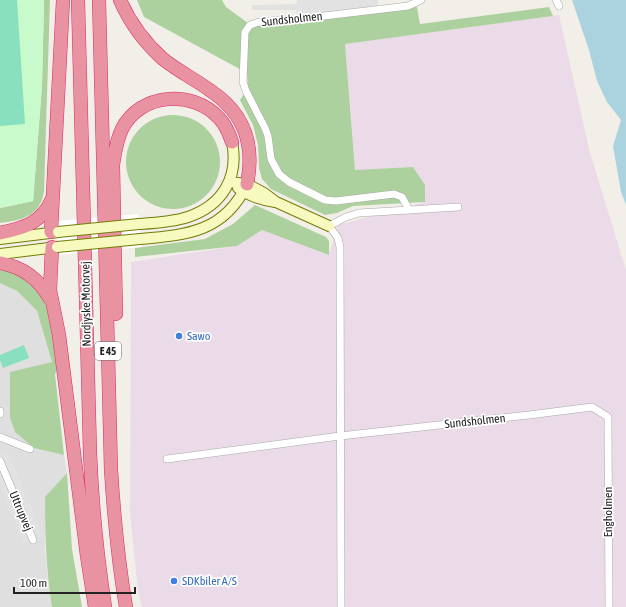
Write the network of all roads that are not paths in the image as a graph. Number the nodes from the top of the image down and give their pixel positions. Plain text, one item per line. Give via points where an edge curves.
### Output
1 (63, 0) edge
2 (78, 0) edge
3 (99, 0) edge
4 (120, 0) edge
5 (421, 0) edge
6 (232, 142) joint
7 (229, 182) junction
8 (245, 188) junction
9 (53, 195) junction
10 (458, 207) dead end
11 (409, 210) junction
12 (329, 226) junction
13 (54, 232) junction
14 (0, 234) edge
15 (0, 239) edge
16 (54, 247) junction
17 (0, 254) edge
18 (0, 263) edge
19 (52, 304) junction
20 (608, 417) joint
21 (340, 436) junction
22 (0, 437) edge
23 (30, 448) dead end
24 (167, 459) dead end
25 (0, 461) edge
26 (33, 540) dead end
27 (120, 576) junction
28 (96, 607) edge
29 (105, 607) edge
30 (126, 607) edge
31 (340, 607) edge
32 (609, 607) edge

1 - 9 highway
2 - 29 highway, Nordjyske Motorvej / E 45 via 90,459 97,556
3 - 27 highway, Nordjyske Motorvej / E 45 via 111,470
4 - 8 highway via 131,22 152,48 212,91 238,116 245,130 250,164
5 - 11 street, Sundsholmen via 408,6 259,22 250,25 245,32 243,82 265,128 271,159 279,174 289,182 325,200 394,194 402,197
6 - 7 street via 234,161
6 - 27 highway via 228,130 206,107 191,100 174,98 158,100 144,106 122,129 116,146 113,165
7 - 8 street
7 - 13 street, bridge via 210,207 187,217 161,222
8 - 12 street via 264,193 276,202
8 - 16 street, bridge via 226,214 203,229 173,236
9 - 13 highway
9 - 14 highway via 42,216 21,228
10 - 11 street
11 - 12 street via 353,214
12 - 21 street via 338,238 340,247
13 - 15 street
13 - 16 street
16 - 17 street
16 - 19 highway via 49,278
18 - 19 highway via 18,268 33,277
19 - 28 highway via 59,335 85,541
20 - 21 street, Sundsholmen via 592,407
20 - 32 street, Engholmen
21 - 24 street, Sundsholmen
21 - 31 street
22 - 23 street
25 - 26 street, Uttrupvej
27 - 30 highway, Nordjyske Motorvej / E 45

